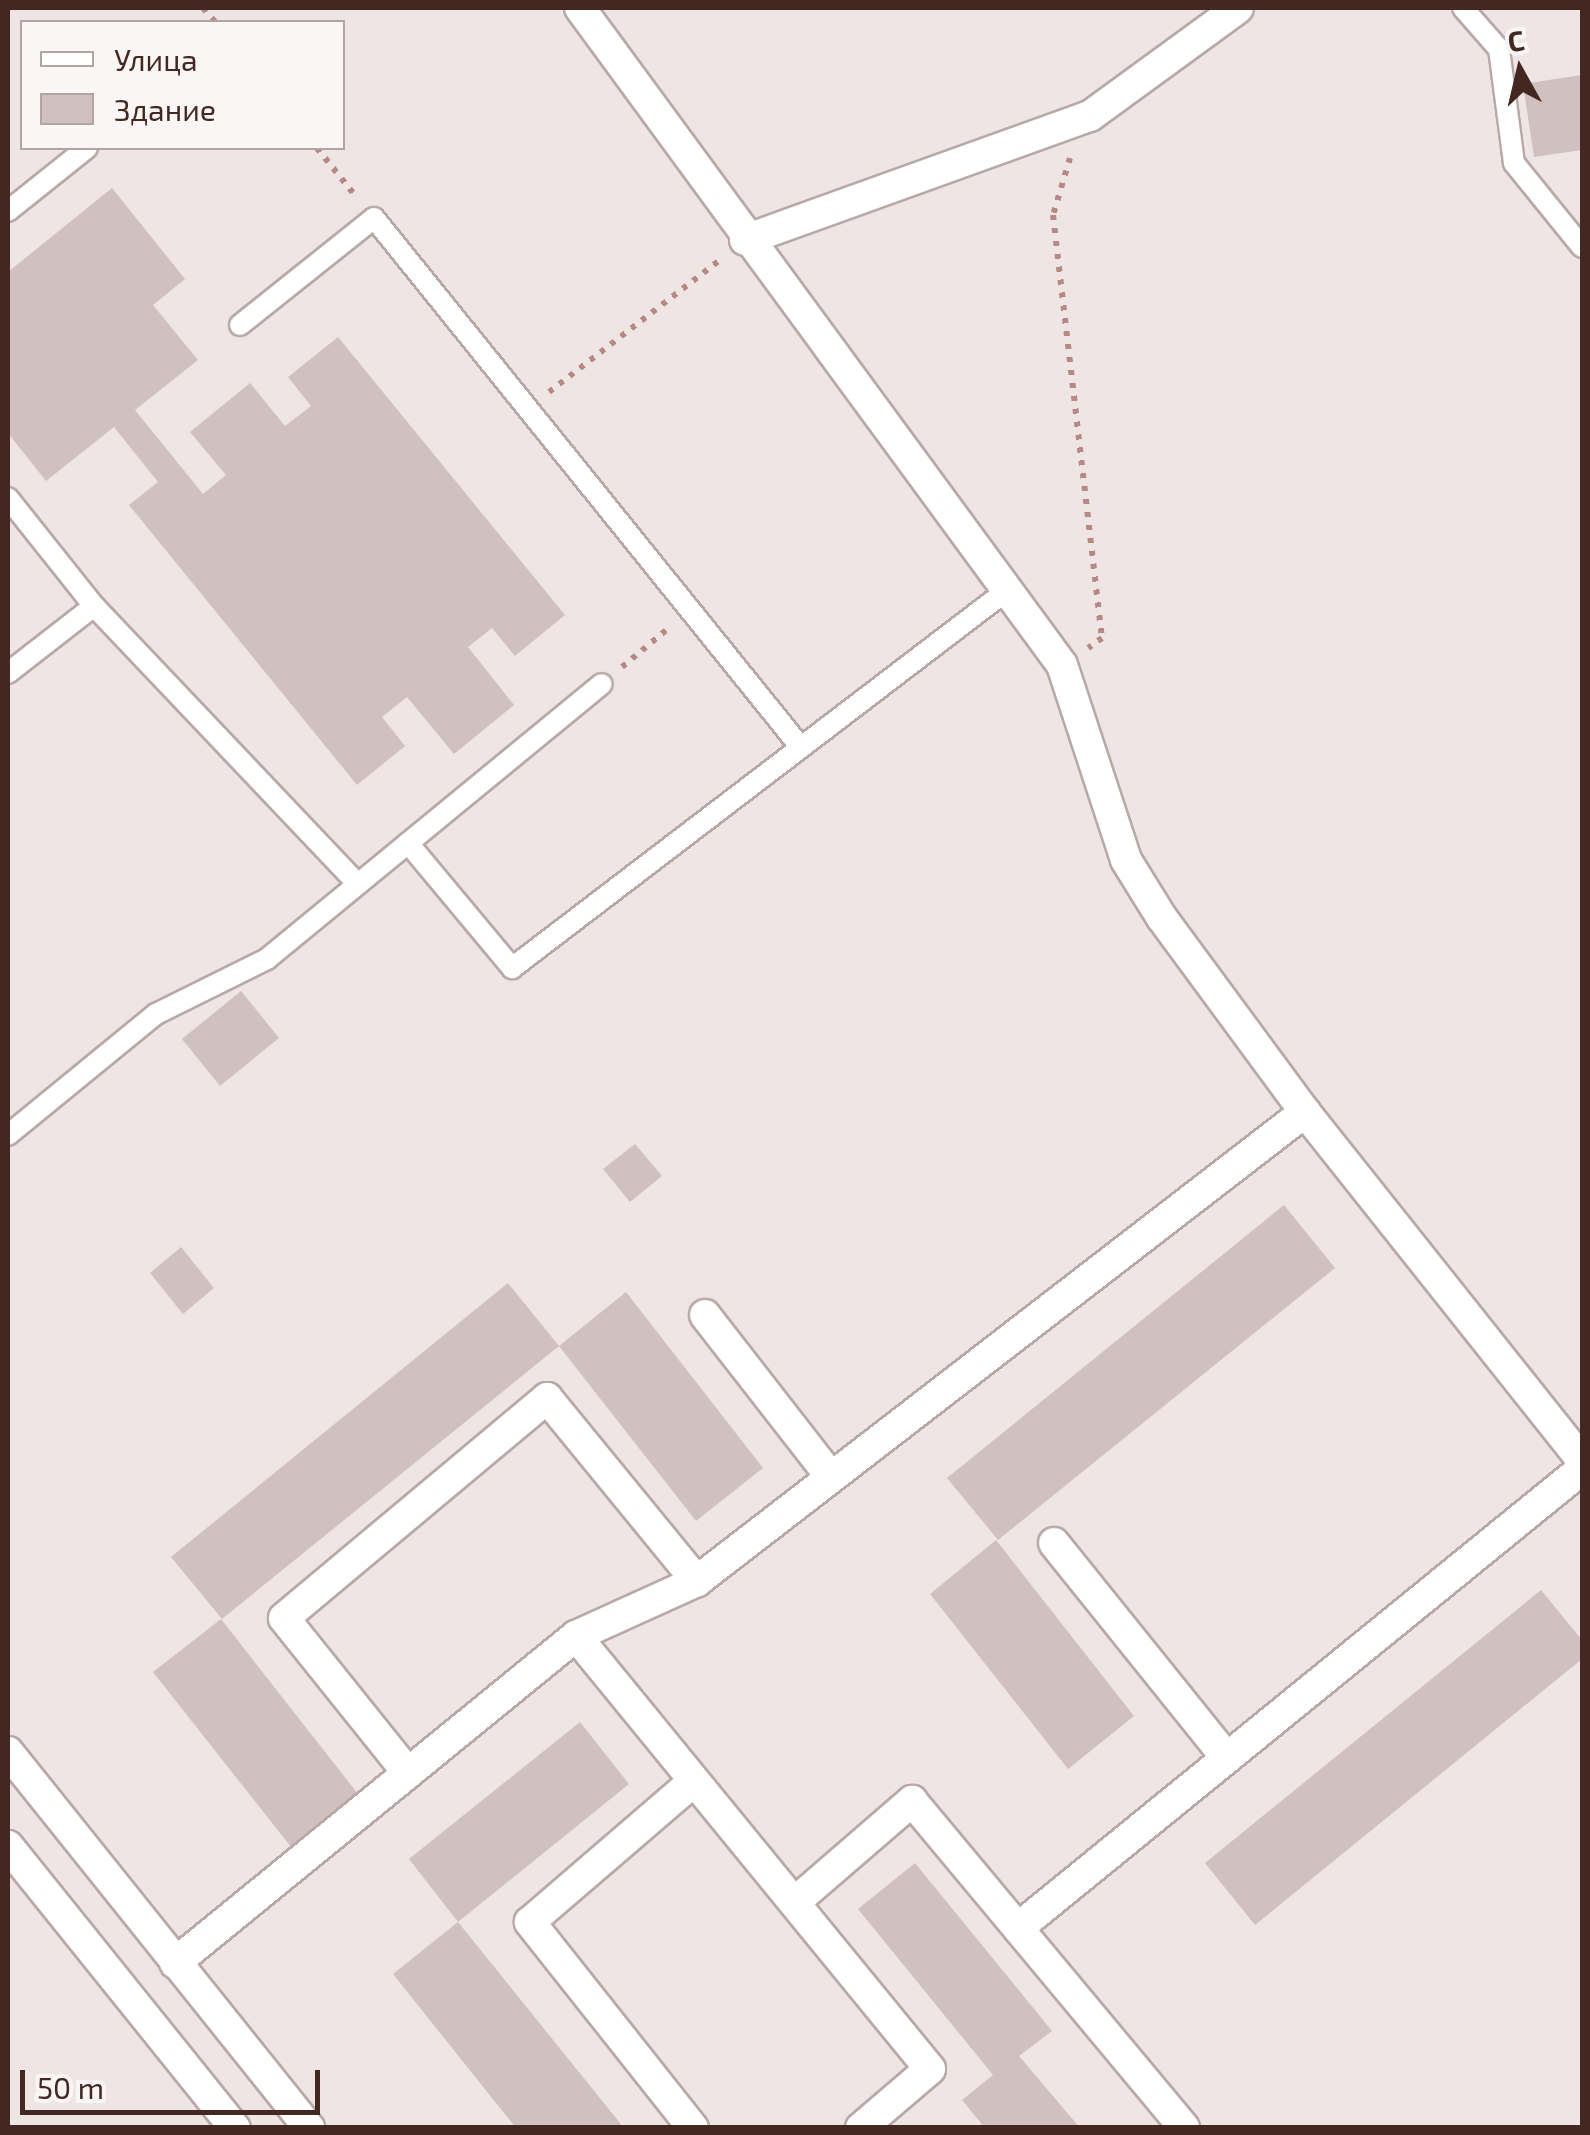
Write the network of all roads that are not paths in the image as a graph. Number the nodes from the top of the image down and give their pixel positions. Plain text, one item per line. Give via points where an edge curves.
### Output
1 (580, 8) edge
2 (1238, 8) edge
3 (1463, 8) edge
4 (84, 150) edge
5 (8, 211) edge
6 (745, 240) junction
7 (1582, 247) edge
8 (240, 325) dead end
9 (8, 498) edge
10 (1006, 591) junction
11 (94, 606) junction
12 (8, 674) edge
13 (602, 684) road end
14 (799, 745) junction
15 (408, 844) junction
16 (358, 884) junction
17 (1305, 1112) junction
18 (8, 1134) edge
19 (705, 1315) dead end
20 (1582, 1460) edge
21 (1582, 1469) edge
22 (831, 1477) junction
23 (1054, 1543) dead end
24 (697, 1580) junction
25 (576, 1636) junction
26 (8, 1752) edge
27 (1226, 1757) junction
28 (408, 1772) junction
29 (694, 1781) junction
30 (8, 1846) edge
31 (795, 1902) junction
32 (1018, 1928) junction
33 (175, 1964) junction
34 (235, 2128) edge
35 (308, 2128) edge
36 (693, 2128) edge
37 (861, 2128) edge
38 (1184, 2128) edge

1 - 6 street
2 - 6 street via 1090,116
3 - 7 lane via 1499,49 1514,163
4 - 5 lane
6 - 10 street
8 - 14 lane via 374,218
9 - 11 lane
10 - 14 lane
10 - 17 street via 1062,665 1126,860
11 - 12 lane
11 - 16 lane
13 - 15 lane
14 - 15 lane via 512,968
15 - 16 lane
16 - 18 lane via 267,959 156,1014
17 - 20 street
17 - 22 street
19 - 22 street
21 - 27 street
22 - 24 street
23 - 27 street
24 - 25 street
24 - 28 street via 548,1398 284,1618
25 - 28 street
25 - 29 street
26 - 33 street
27 - 32 street
28 - 33 street
29 - 31 street
29 - 36 street via 530,1922
30 - 34 street
31 - 32 street via 912,1801
31 - 37 street via 930,2068
32 - 38 street
33 - 35 street

